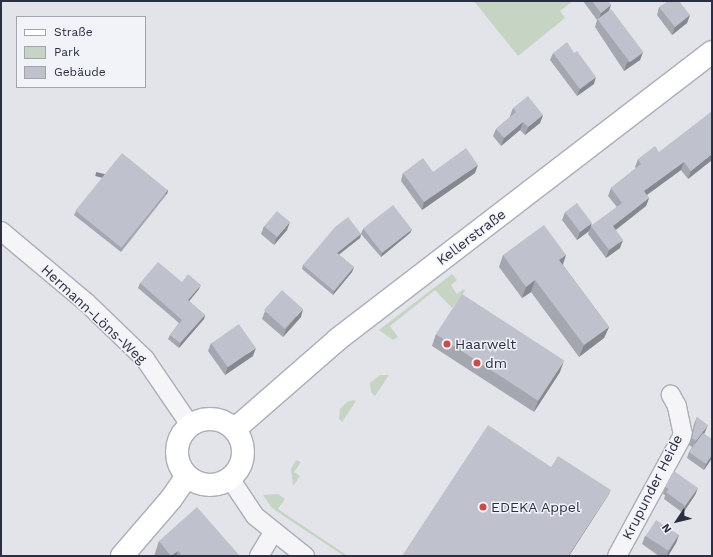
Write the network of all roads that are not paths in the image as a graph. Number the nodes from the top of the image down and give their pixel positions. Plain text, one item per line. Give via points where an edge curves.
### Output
1 (712, 52) edge
2 (1, 231) edge
3 (671, 395) dead end
4 (190, 425) junction
5 (235, 429) junction
6 (187, 476) junction
7 (231, 480) junction
8 (273, 533) junction
9 (122, 556) edge
10 (259, 556) edge
11 (305, 556) edge
12 (617, 556) edge

1 - 5 main road, Kellerstraße via 338,339
2 - 4 street, Hermann-Löns-Weg via 87,304 145,359
3 - 12 street, Krupunder Heide via 677,406 683,435
4 - 5 main road via 201,419 213,418 226,421
4 - 6 main road via 178,444 178,461
5 - 7 main road via 244,446 242,465
6 - 7 main road via 196,483 208,486 220,485
6 - 9 main road via 171,500
7 - 8 street via 255,516
8 - 10 street
8 - 11 street

